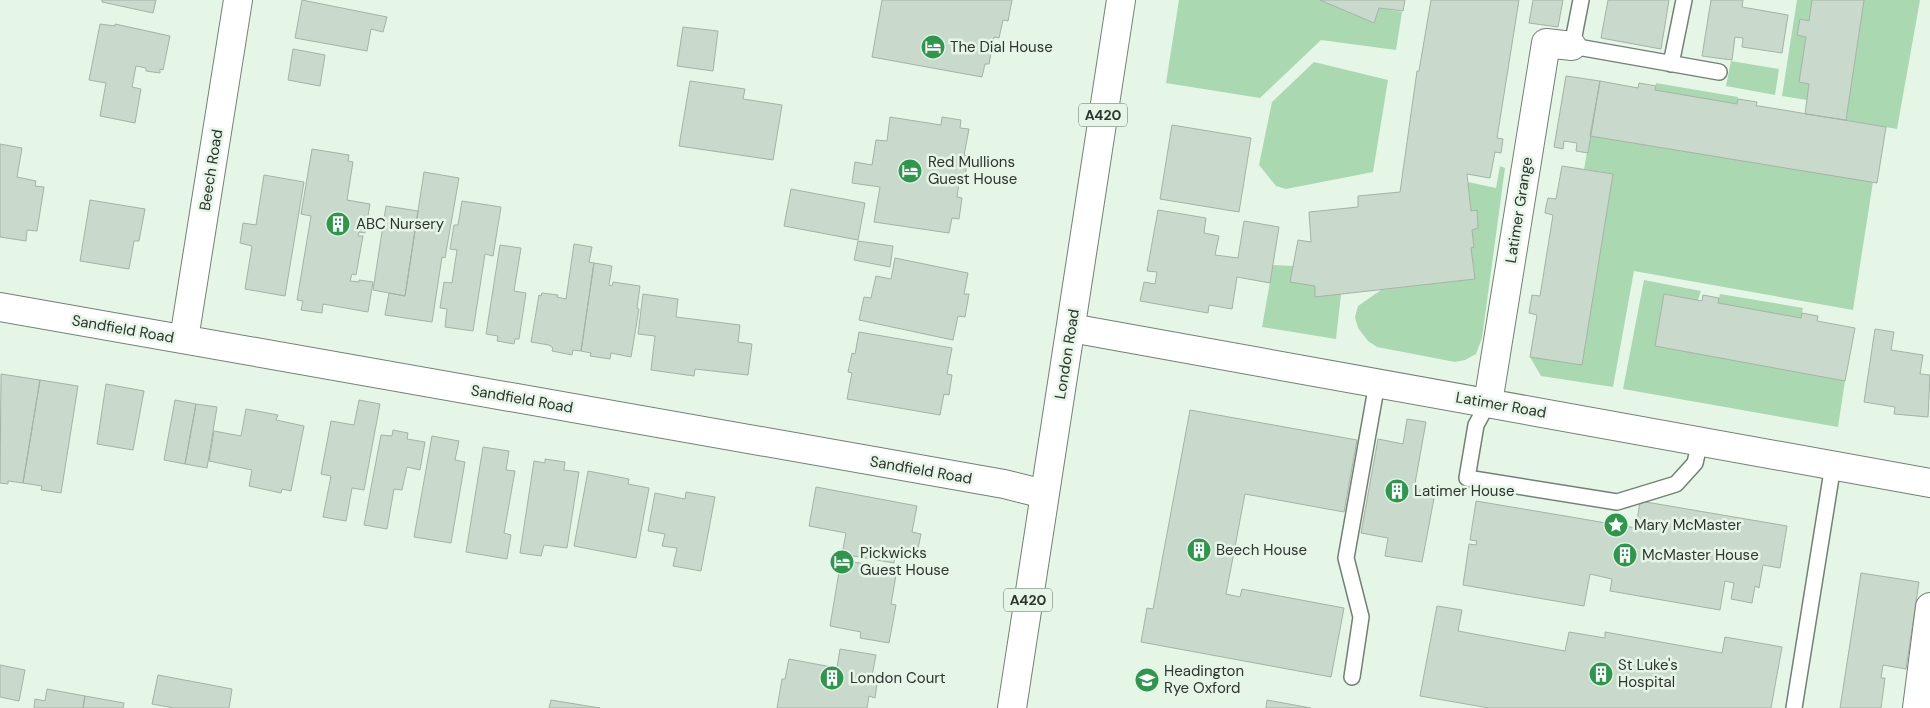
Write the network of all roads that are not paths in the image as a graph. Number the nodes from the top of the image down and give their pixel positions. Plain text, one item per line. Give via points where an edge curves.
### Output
1 (238, 0) edge
2 (1120, 0) edge
3 (1581, 0) edge
4 (1684, 0) edge
5 (1572, 46) junction
6 (1671, 64) junction
7 (1718, 72) dead end
8 (0, 307) edge
9 (1071, 328) junction
10 (184, 339) junction
11 (1377, 383) junction
12 (1488, 403) junction
13 (1700, 441) junction
14 (1833, 465) junction
15 (1930, 482) edge
16 (1044, 494) junction
17 (1930, 607) edge
18 (1352, 677) dead end
19 (1012, 708) edge
20 (1794, 708) edge
21 (1916, 708) edge

1 - 10 street, Beech Road
2 - 9 street, London Road / A420
3 - 5 lane
4 - 6 lane
5 - 6 lane
5 - 12 street, Latimer Grange via 1546,43
6 - 7 lane
8 - 10 street, Sandfield Road
9 - 11 street, Latimer Road
9 - 16 street, London Road / A420
10 - 16 street, Sandfield Road via 1004,484
11 - 12 street, Latimer Road
11 - 18 lane via 1346,558 1362,617
12 - 13 street, Latimer Road
12 - 13 lane via 1476,425 1467,478 1617,502 1676,484 1695,463
13 - 14 street, Latimer Road
14 - 15 street, Latimer Road
14 - 20 lane
16 - 19 street, London Road / A420
17 - 21 street

